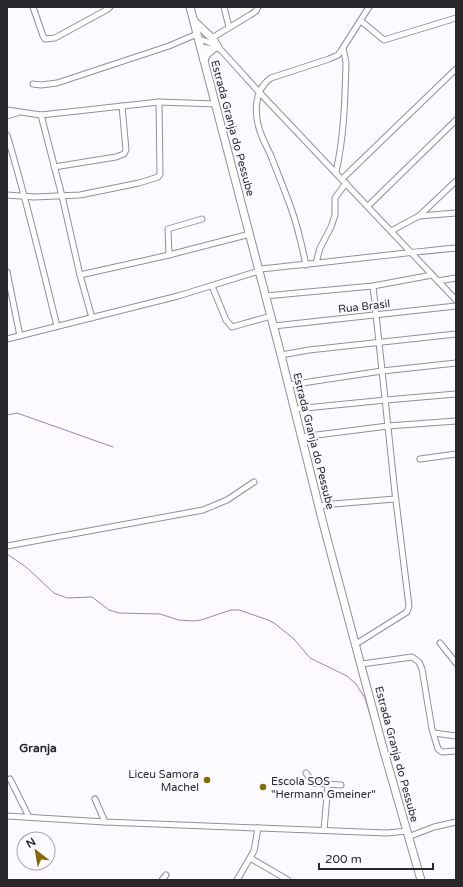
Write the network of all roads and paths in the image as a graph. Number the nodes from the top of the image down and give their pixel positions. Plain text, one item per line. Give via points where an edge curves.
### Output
1 (32, 7) edge
2 (110, 7) edge
3 (190, 7) edge
4 (224, 7) edge
5 (258, 7) edge
6 (369, 7) edge
7 (456, 18) edge
8 (194, 21) junction
9 (361, 21) junction
10 (229, 27) junction
11 (198, 37) junction
12 (212, 38) junction
13 (200, 47) junction
14 (218, 49) junction
15 (342, 49) junction
16 (204, 60) junction
17 (456, 69) edge
18 (33, 84) dead end
19 (259, 92) junction
20 (159, 102) junction
21 (216, 104) junction
22 (122, 106) junction
23 (7, 110) edge
24 (17, 113) junction
25 (41, 115) junction
26 (7, 116) edge
27 (456, 120) edge
28 (7, 135) edge
29 (54, 168) junction
30 (336, 172) junction
31 (344, 181) junction
32 (456, 181) edge
33 (7, 195) edge
34 (62, 196) junction
35 (25, 197) junction
36 (368, 206) junction
37 (456, 213) edge
38 (419, 216) junction
39 (202, 219) dead end
40 (391, 231) junction
41 (250, 234) junction
42 (456, 248) edge
43 (411, 252) junction
44 (169, 255) junction
45 (316, 264) junction
46 (306, 265) junction
47 (259, 270) junction
48 (7, 272) edge
49 (80, 275) junction
50 (432, 275) junction
51 (456, 278) edge
52 (438, 281) junction
53 (212, 286) junction
54 (373, 286) junction
55 (265, 296) junction
56 (456, 300) edge
57 (14, 301) junction
58 (7, 303) edge
59 (456, 306) edge
60 (375, 314) junction
61 (271, 316) junction
62 (92, 318) junction
63 (57, 326) junction
64 (274, 326) junction
65 (456, 334) edge
66 (20, 336) junction
67 (7, 340) edge
68 (379, 342) junction
69 (282, 355) junction
70 (456, 363) edge
71 (382, 371) junction
72 (289, 385) junction
73 (456, 394) edge
74 (386, 400) junction
75 (295, 409) junction
76 (456, 421) edge
77 (388, 426) junction
78 (301, 437) junction
79 (456, 454) edge
80 (420, 459) dead end
81 (254, 482) dead end
82 (395, 499) junction
83 (319, 506) junction
84 (7, 546) edge
85 (440, 643) dead end
86 (356, 644) junction
87 (456, 663) edge
88 (362, 664) junction
89 (434, 732) junction
90 (456, 736) edge
91 (456, 751) edge
92 (306, 773) dead end
93 (10, 779) dead end
94 (328, 784) junction
95 (341, 785) dead end
96 (94, 799) dead end
97 (7, 816) edge
98 (29, 817) junction
99 (105, 822) junction
100 (456, 822) edge
101 (258, 828) junction
102 (324, 830) junction
103 (407, 834) junction
104 (250, 858) junction
105 (166, 875) dead end
106 (162, 880) edge
107 (237, 880) edge
108 (288, 880) edge
109 (421, 880) edge

1 - 2 street via 45,39 55,38
3 - 8 main road, Estrada Granja do Pessube
4 - 10 street
5 - 10 street via 256,11
6 - 9 street
7 - 9 street via 384,40
8 - 11 main road, Estrada Granja do Pessube
8 - 12 main road
9 - 15 street
10 - 12 street
11 - 13 main road, Estrada Granja do Pessube
11 - 14 street
11 - 18 street via 57,83
12 - 14 main road
13 - 14 street
13 - 16 main road, Estrada Granja do Pessube
14 - 16 main road via 207,54
14 - 19 street
15 - 19 street via 338,55 329,59 271,78
15 - 30 street via 346,56 345,104
16 - 21 main road, Estrada Granja do Pessube
17 - 31 street
19 - 30 street
19 - 46 street via 256,107 261,134 291,208
20 - 21 street
20 - 22 street
20 - 34 street via 158,177 101,192
21 - 41 main road, Estrada Granja do Pessube
22 - 25 street
22 - 29 street via 126,150 124,154
23 - 24 street
24 - 25 street
24 - 26 street
25 - 29 street
27 - 36 street
28 - 35 street
29 - 34 street
30 - 31 street
31 - 36 street
31 - 45 street via 335,198 335,215 320,248
32 - 38 street
33 - 35 street
34 - 35 street
34 - 49 street
35 - 63 street
36 - 40 street
37 - 38 street
38 - 40 street
39 - 44 street via 168,229
40 - 43 street
41 - 44 street
41 - 47 main road, Estrada Granja do Pessube
42 - 43 street
43 - 45 street
43 - 50 street
44 - 49 street
45 - 46 street
46 - 47 street
47 - 53 street
47 - 55 main road, Estrada Granja do Pessube
48 - 57 street
49 - 62 street
50 - 52 street
50 - 54 street
51 - 52 street
52 - 56 street
53 - 61 street via 226,320 232,327
53 - 62 street
54 - 55 street
54 - 60 street
55 - 61 main road, Estrada Granja do Pessube
57 - 58 street
57 - 66 street
59 - 60 street, Rua Brasil
60 - 64 street, Rua Brasil
60 - 68 street
61 - 64 main road, Estrada Granja do Pessube
62 - 63 street
63 - 66 street
64 - 69 main road, Estrada Granja do Pessube
65 - 68 street
66 - 67 street
68 - 69 street
68 - 71 street
69 - 72 main road, Estrada Granja do Pessube
70 - 71 street
71 - 72 street
71 - 74 street
72 - 75 main road, Estrada Granja do Pessube
73 - 74 street
74 - 75 street
74 - 77 street
75 - 78 main road, Estrada Granja do Pessube
76 - 77 street
77 - 78 street
77 - 82 street
78 - 83 main road, Estrada Granja do Pessube
79 - 80 street
81 - 84 street via 227,500 203,510
82 - 83 street
82 - 86 street via 409,610
83 - 86 main road, Estrada Granja do Pessube
85 - 87 street
86 - 88 main road, Estrada Granja do Pessube
88 - 89 street via 412,657 416,659 422,669
88 - 103 main road, Estrada Granja do Pessube
89 - 90 street
89 - 91 street via 442,752
92 - 94 street via 313,783
93 - 98 street
94 - 95 street
94 - 102 street
96 - 99 street
97 - 98 street
98 - 99 street
99 - 101 street
100 - 103 street
101 - 102 street
101 - 104 street via 256,845
102 - 103 street
103 - 109 main road, Estrada Granja do Pessube
104 - 107 street
104 - 108 street
105 - 106 street

